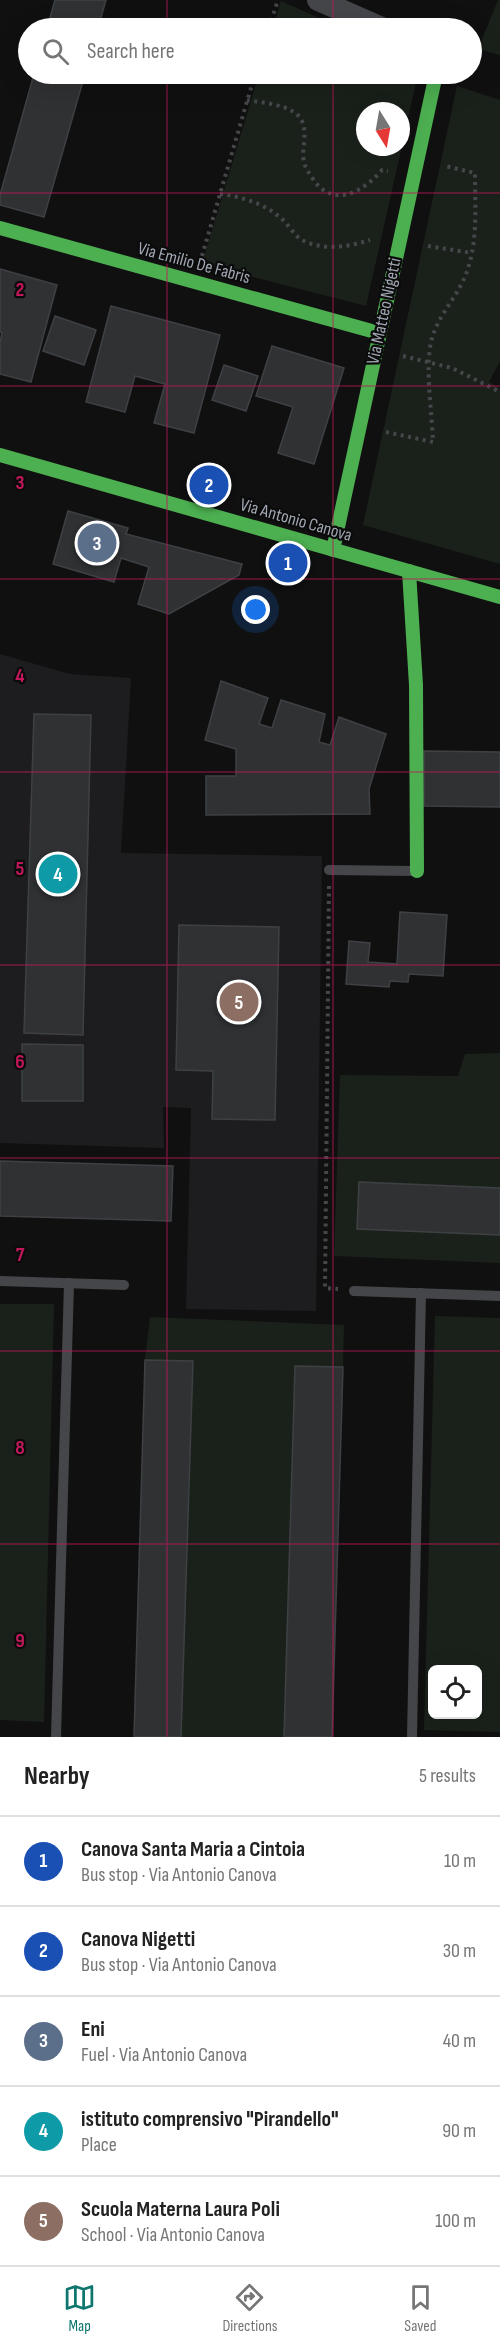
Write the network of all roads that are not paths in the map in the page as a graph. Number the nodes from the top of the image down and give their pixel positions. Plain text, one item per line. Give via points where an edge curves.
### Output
1 (318, 0) edge
2 (359, 18) edge
3 (434, 84) edge
4 (0, 228) edge
5 (379, 333) junction
6 (0, 456) edge
7 (333, 550) junction
8 (409, 571) junction
9 (500, 597) edge
10 (329, 870) road end
11 (417, 871) joint
12 (0, 1281) edge
13 (69, 1283) junction
14 (124, 1285) dead end
15 (354, 1291) road end
16 (421, 1293) junction
17 (500, 1296) edge
18 (56, 1737) edge
19 (412, 1737) edge

1 - 2 street
3 - 5 street, Via Matteo Nigetti
4 - 5 street, Via Emilio De Fabris
5 - 7 street, Via Matteo Nigetti
6 - 7 street, Via Antonio Canova
7 - 8 street, Via Antonio Canova
8 - 9 street, Via Antonio Canova
8 - 11 street via 416,685
10 - 11 lane
12 - 13 lane
13 - 14 lane
13 - 18 lane
15 - 16 lane
16 - 17 lane
16 - 19 lane

